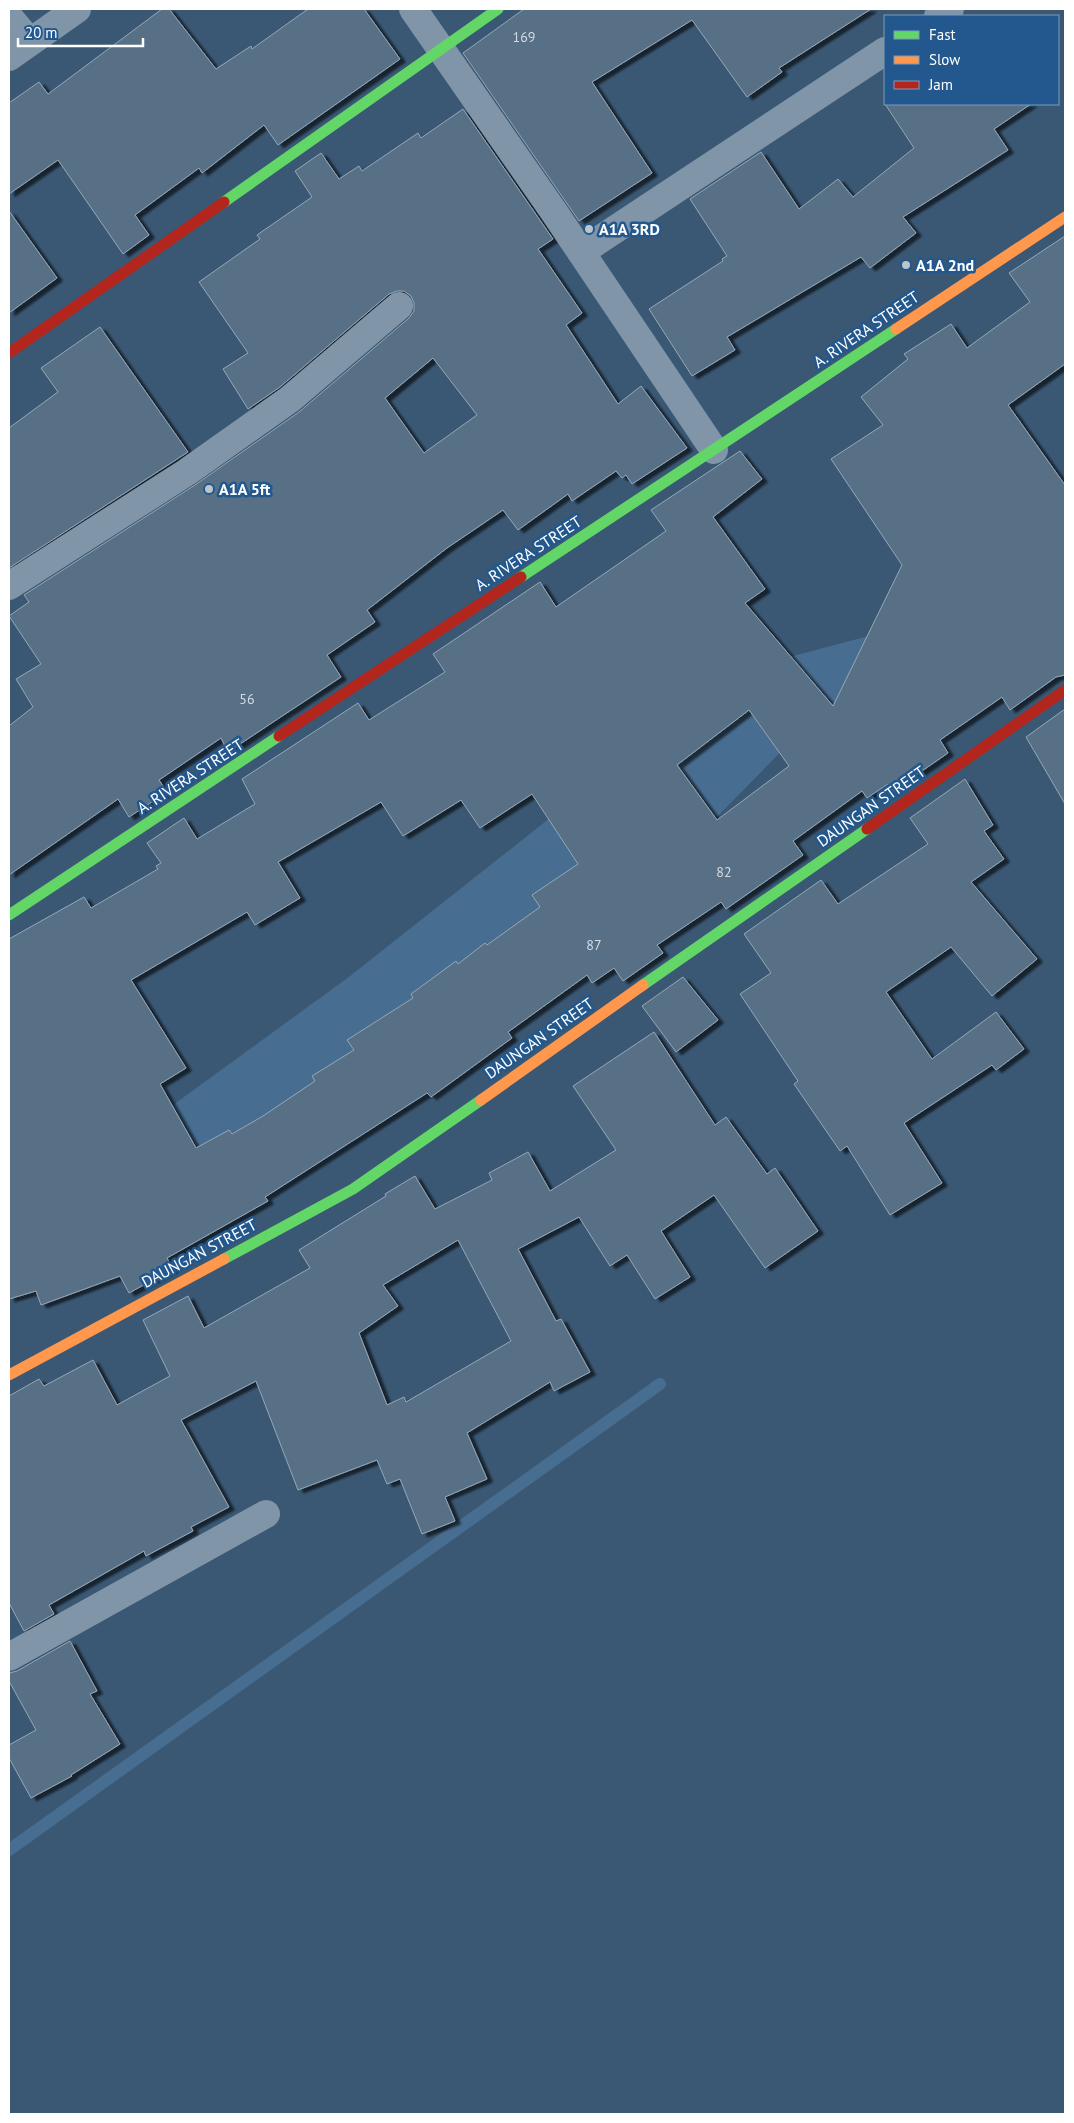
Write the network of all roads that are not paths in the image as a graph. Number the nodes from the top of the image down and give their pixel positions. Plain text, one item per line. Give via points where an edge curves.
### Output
1 (77, 9) edge
2 (413, 9) edge
3 (498, 9) edge
4 (9, 17) edge
5 (19, 49) edge
6 (439, 49) junction
7 (884, 52) edge
8 (1065, 217) edge
9 (581, 252) junction
10 (399, 306) dead end
11 (9, 353) edge
12 (714, 450) junction
13 (9, 586) edge
14 (1065, 690) edge
15 (9, 915) edge
16 (9, 1375) edge
17 (266, 1514) dead end
18 (9, 1657) edge

1 - 5 street
2 - 6 street
3 - 6 street
4 - 5 street
6 - 9 street
6 - 11 street
7 - 9 street
8 - 12 street, A. RIVERA STREET
9 - 12 street
10 - 13 street via 290,399 187,472
12 - 15 street, A. RIVERA STREET
14 - 16 street, DAUNGAN STREET via 353,1188
17 - 18 street

